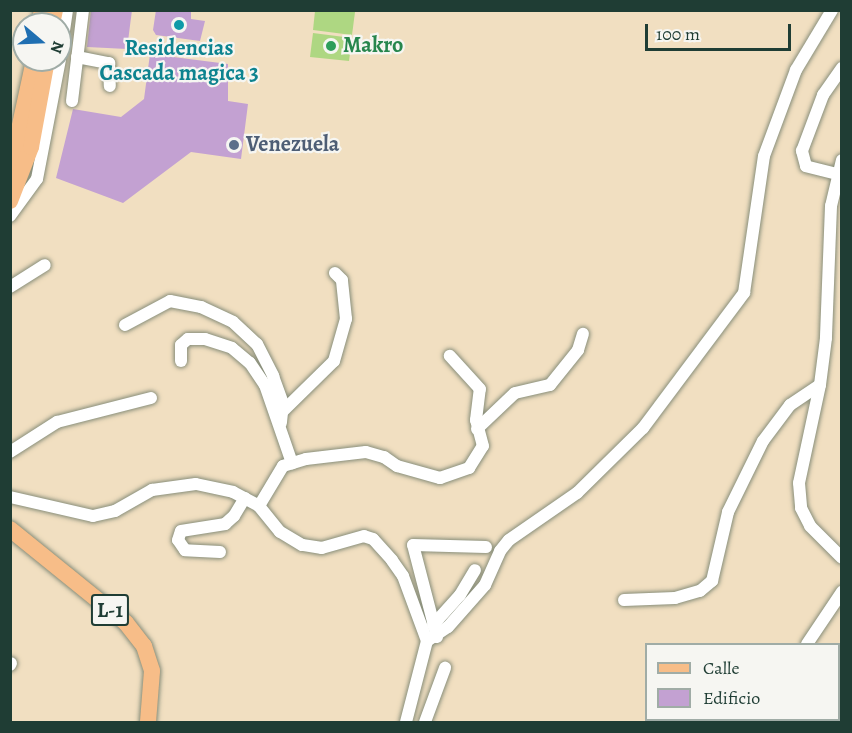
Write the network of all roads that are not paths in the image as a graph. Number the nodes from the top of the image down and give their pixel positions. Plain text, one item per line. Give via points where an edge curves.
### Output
1 (83, 10) edge
2 (832, 10) edge
3 (78, 57) junction
4 (842, 68) edge
5 (31, 72) edge
6 (45, 72) edge
7 (58, 72) edge
8 (110, 86) dead end
9 (72, 101) dead end
10 (842, 159) edge
11 (10, 171) edge
12 (837, 174) junction
13 (10, 201) edge
14 (10, 216) edge
15 (45, 265) dead end
16 (335, 273) dead end
17 (10, 287) edge
18 (125, 325) dead end
19 (582, 334) dead end
20 (450, 356) dead end
21 (181, 361) dead end
22 (820, 385) junction
23 (151, 398) dead end
24 (282, 417) junction
25 (477, 429) junction
26 (10, 452) edge
27 (292, 463) junction
28 (10, 497) edge
29 (245, 498) junction
30 (259, 506) junction
31 (10, 529) edge
32 (10, 540) edge
33 (486, 547) dead end
34 (220, 552) dead end
35 (842, 558) edge
36 (475, 570) dead end
37 (842, 592) edge
38 (624, 600) dead end
39 (432, 634) junction
40 (808, 643) edge
41 (445, 668) dead end
42 (140, 723) edge
43 (148, 723) edge
44 (406, 723) edge
45 (425, 723) edge

1 - 3 street
2 - 39 street via 796,70 764,156 744,293 643,428 577,493 509,540 485,585
3 - 8 street via 109,63
3 - 9 street
4 - 12 street via 823,95 802,151 806,166
5 - 11 main road
6 - 13 main road via 31,147
7 - 14 street via 38,179
10 - 12 street
12 - 22 street via 831,206
15 - 17 street
16 - 24 street via 342,280 346,319 334,361
18 - 24 street via 170,301 201,307 227,319 257,344 273,376
19 - 25 street via 578,350 550,385 515,393
20 - 25 street via 480,389
21 - 24 street via 181,345 188,339 205,339 232,348 265,385
22 - 35 street via 799,483 801,508 810,525
22 - 38 street via 790,405 763,441 728,512 712,581 700,591 675,598
23 - 26 street via 57,422
24 - 27 street
25 - 27 street via 483,446 479,457 453,477 419,473 366,452
27 - 30 street via 274,477
28 - 29 street via 93,516 115,511 153,490 173,484 220,488
29 - 30 street
29 - 34 street via 225,524 181,531 178,540 185,550
30 - 39 street via 280,532 302,545 322,548 364,536 373,539 403,576
31 - 43 main road, L-1 via 126,623 144,646 152,671
32 - 42 main road, L-1 via 120,628 134,646 144,672
33 - 39 street via 413,545
36 - 39 street
37 - 40 street
39 - 44 street
41 - 45 street

